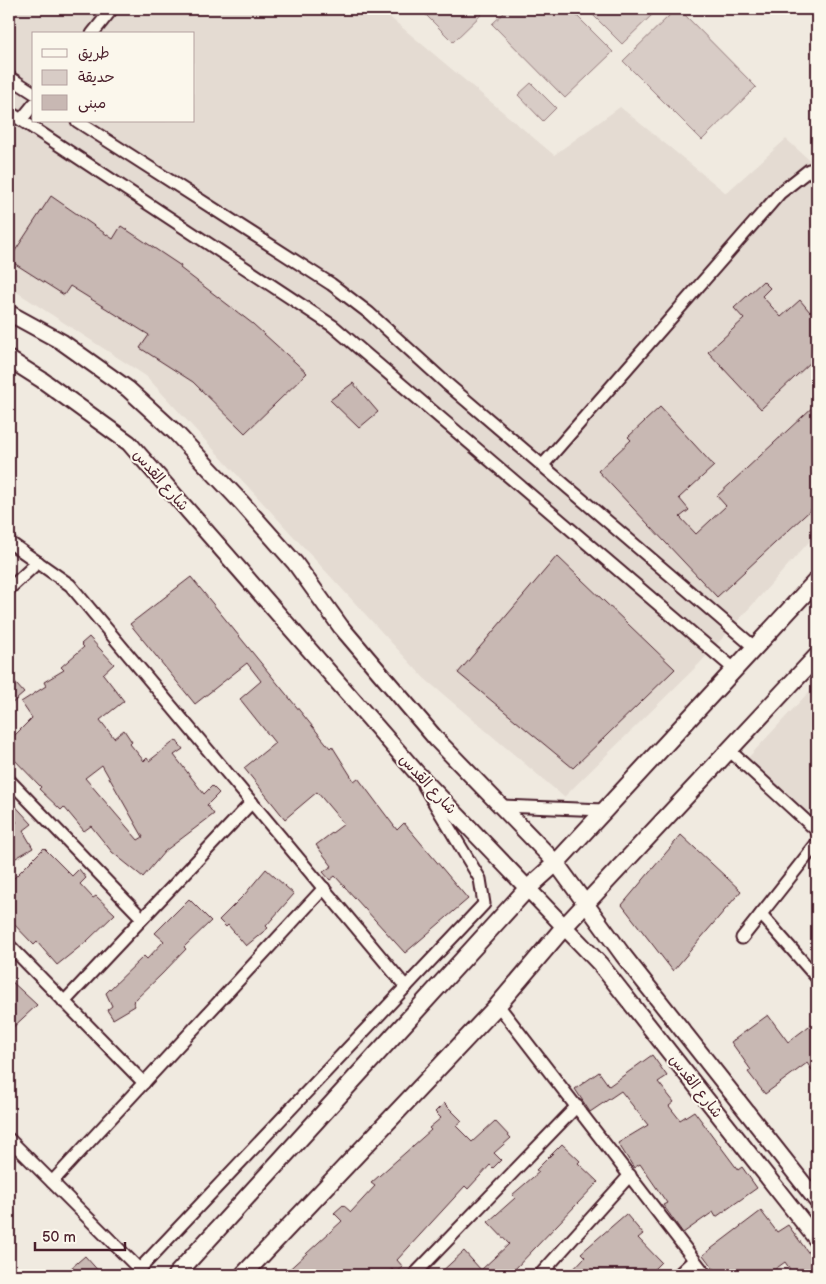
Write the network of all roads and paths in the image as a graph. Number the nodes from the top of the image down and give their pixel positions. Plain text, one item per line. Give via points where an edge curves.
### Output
1 (112, 9) edge
2 (94, 32) edge
3 (9, 77) edge
4 (32, 92) edge
5 (32, 106) edge
6 (9, 112) edge
7 (21, 120) junction
8 (79, 122) edge
9 (817, 169) edge
10 (9, 313) edge
11 (9, 359) edge
12 (542, 466) junction
13 (9, 542) edge
14 (38, 562) junction
15 (817, 580) edge
16 (9, 589) edge
17 (754, 647) junction
18 (817, 656) edge
19 (734, 670) junction
20 (730, 751) junction
21 (416, 772) junction
22 (9, 780) edge
23 (252, 802) junction
24 (501, 806) junction
25 (604, 810) junction
26 (817, 831) edge
27 (817, 843) edge
28 (556, 863) junction
29 (324, 888) junction
30 (526, 890) junction
31 (587, 905) junction
32 (761, 914) junction
33 (142, 918) junction
34 (564, 927) junction
35 (742, 938) dead end
36 (9, 945) edge
37 (817, 978) edge
38 (406, 987) junction
39 (64, 1002) junction
40 (498, 1005) junction
41 (144, 1083) junction
42 (577, 1106) junction
43 (9, 1139) edge
44 (630, 1175) junction
45 (52, 1182) junction
46 (817, 1200) edge
47 (817, 1240) edge
48 (694, 1260) junction
49 (137, 1272) edge
50 (176, 1275) edge
51 (242, 1275) edge
52 (414, 1275) edge
53 (540, 1275) edge
54 (678, 1275) edge
55 (706, 1275) edge

1 - 2 street
3 - 4 street
5 - 7 street
6 - 7 street
7 - 19 street via 333,326
8 - 12 street via 331,284 369,312
9 - 12 street via 809,170 780,193
10 - 24 main road via 62,342 128,389 176,433 295,563 341,627 438,740
11 - 21 main road, شارع القدس via 129,443
12 - 17 street
13 - 14 street
14 - 16 street
14 - 23 street via 70,585
15 - 17 main road
17 - 19 main road
18 - 20 main road
19 - 25 main road
20 - 26 street
20 - 31 main road
21 - 30 main road, شارع القدس
21 - 38 street via 480,879 484,904
22 - 33 street
23 - 29 street
23 - 33 street
24 - 25 street
24 - 28 main road
25 - 28 main road
27 - 32 street
28 - 30 main road
28 - 31 main road
29 - 38 street
29 - 41 street
30 - 34 main road, شارع القدس
30 - 50 main road
31 - 34 main road
31 - 46 main road
32 - 35 street
32 - 37 street
33 - 39 street
34 - 40 main road
34 - 47 main road, شارع القدس via 600,964
36 - 39 street
38 - 49 street
39 - 41 street
40 - 42 street
40 - 51 main road
41 - 45 street
42 - 44 street
42 - 52 street
43 - 45 street
44 - 48 street
44 - 53 street
45 - 49 street
48 - 54 street
48 - 55 street

